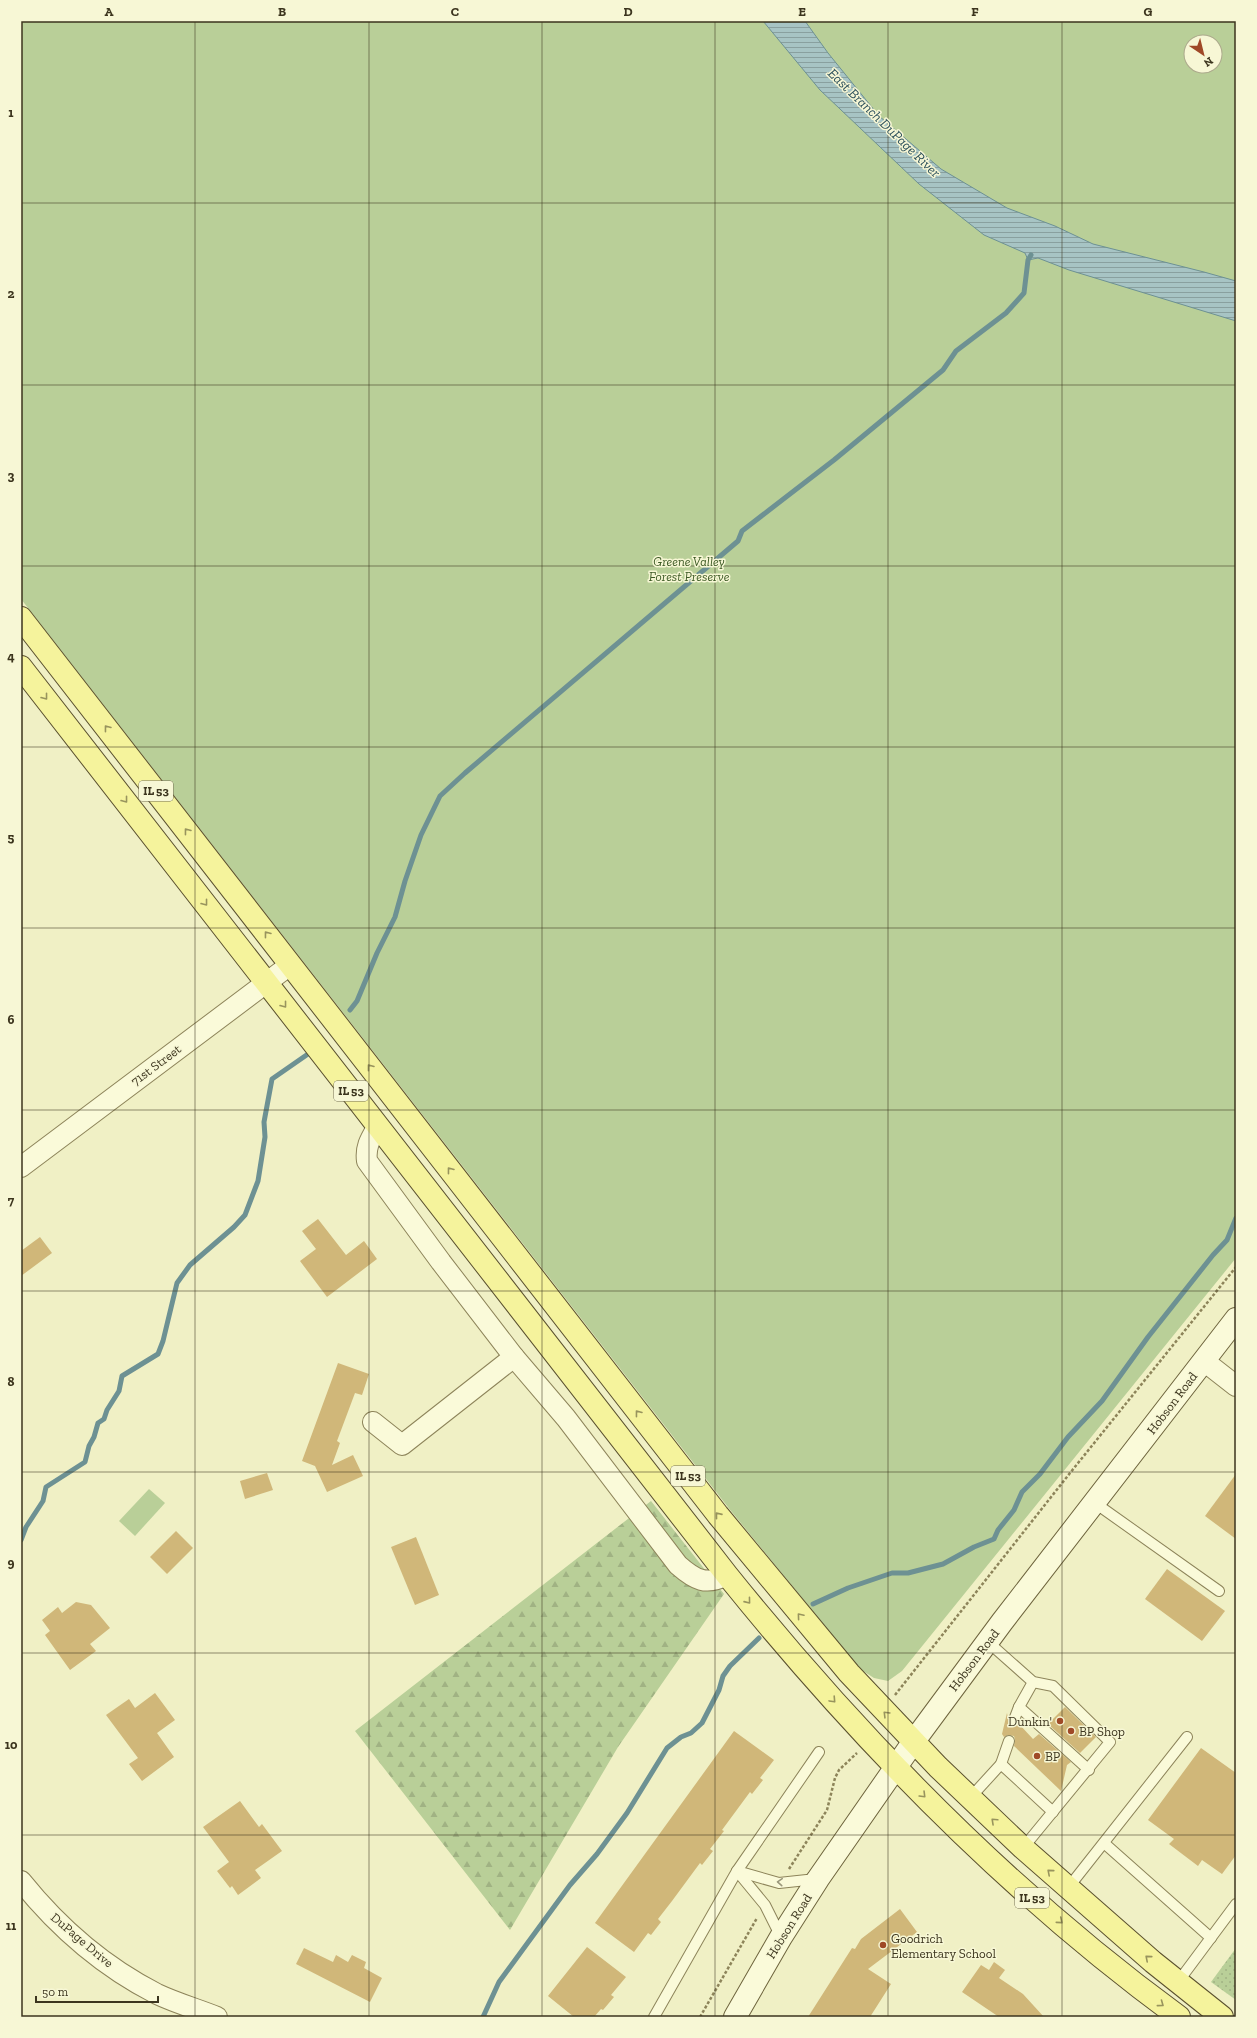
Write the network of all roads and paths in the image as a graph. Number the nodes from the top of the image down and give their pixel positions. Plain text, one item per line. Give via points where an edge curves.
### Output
1 (21, 618) edge
2 (21, 667) edge
3 (290, 965) junction
4 (266, 982) junction
5 (378, 1126) junction
6 (21, 1166) edge
7 (1236, 1267) edge
8 (1236, 1319) edge
9 (514, 1357) junction
10 (1204, 1361) junction
11 (1236, 1386) edge
12 (373, 1422) dead end
13 (1095, 1503) junction
14 (727, 1575) junction
15 (1219, 1591) dead end
16 (988, 1642) junction
17 (1033, 1682) junction
18 (900, 1688) dead end
19 (1019, 1707) junction
20 (1014, 1720) dead end
21 (1187, 1737) dead end
22 (914, 1741) junction
23 (1009, 1741) dead end
24 (819, 1752) dead end
25 (857, 1752) dead end
26 (1001, 1764) junction
27 (896, 1768) junction
28 (1089, 1770) junction
29 (970, 1798) junction
30 (1053, 1812) junction
31 (1104, 1844) junction
32 (1023, 1848) junction
33 (737, 1871) junction
34 (784, 1875) dead end
35 (818, 1879) junction
36 (21, 1881) edge
37 (1068, 1888) junction
38 (1236, 1904) edge
39 (760, 1913) dead end
40 (782, 1937) junction
41 (1211, 1938) junction
42 (1178, 1982) junction
43 (217, 2017) edge
44 (654, 2017) edge
45 (700, 2017) edge
46 (736, 2017) edge
47 (1179, 2017) edge
48 (1222, 2017) edge

3 -> 1 main road, IL 53
2 -> 4 main road, IL 53
3 - 4 street, 71st Street
22 -> 3 main road, IL 53 via 849,1674 718,1515
4 -> 5 main road, IL 53
4 - 6 street, 71st Street
5 - 9 street via 368,1141 365,1151 367,1161 440,1262
5 - 14 main road, IL 53
7 - 18 path
8 - 10 main road, Hobson Road
9 - 12 street via 402,1445
9 - 14 street via 566,1418 678,1565 707,1582 716,1581
10 - 11 street
10 - 13 main road, Hobson Road
13 - 15 lane
13 - 16 main road, Hobson Road
14 -> 27 main road, IL 53 via 811,1677
16 - 17 lane
16 - 22 main road, Hobson Road
17 - 19 lane
17 - 28 lane via 1053,1686 1110,1742
19 - 20 lane
19 - 28 lane
21 - 31 lane
22 - 27 main road, Hobson Road
22 - 29 main road, IL 53
23 - 26 lane
24 - 33 lane
25 - 34 path via 834,1778 827,1810
26 - 29 lane
26 - 30 lane
27 - 35 main road, Hobson Road
27 -> 47 main road, IL 53 via 1025,1892
28 - 30 lane
32 -> 29 main road, IL 53
30 - 32 lane
31 - 37 lane
31 - 41 lane
37 -> 32 main road, IL 53
35 -> 33 lane via 779,1883
33 - 40 lane via 765,1905
33 - 44 lane
35 - 40 main road, Hobson Road
36 - 43 street, DuPage Drive via 35,1899 75,1938 121,1972 158,1994
42 -> 37 main road, IL 53
38 - 41 lane
39 - 45 path
40 - 46 main road, Hobson Road
41 - 42 lane
42 - 48 main road, IL 53

